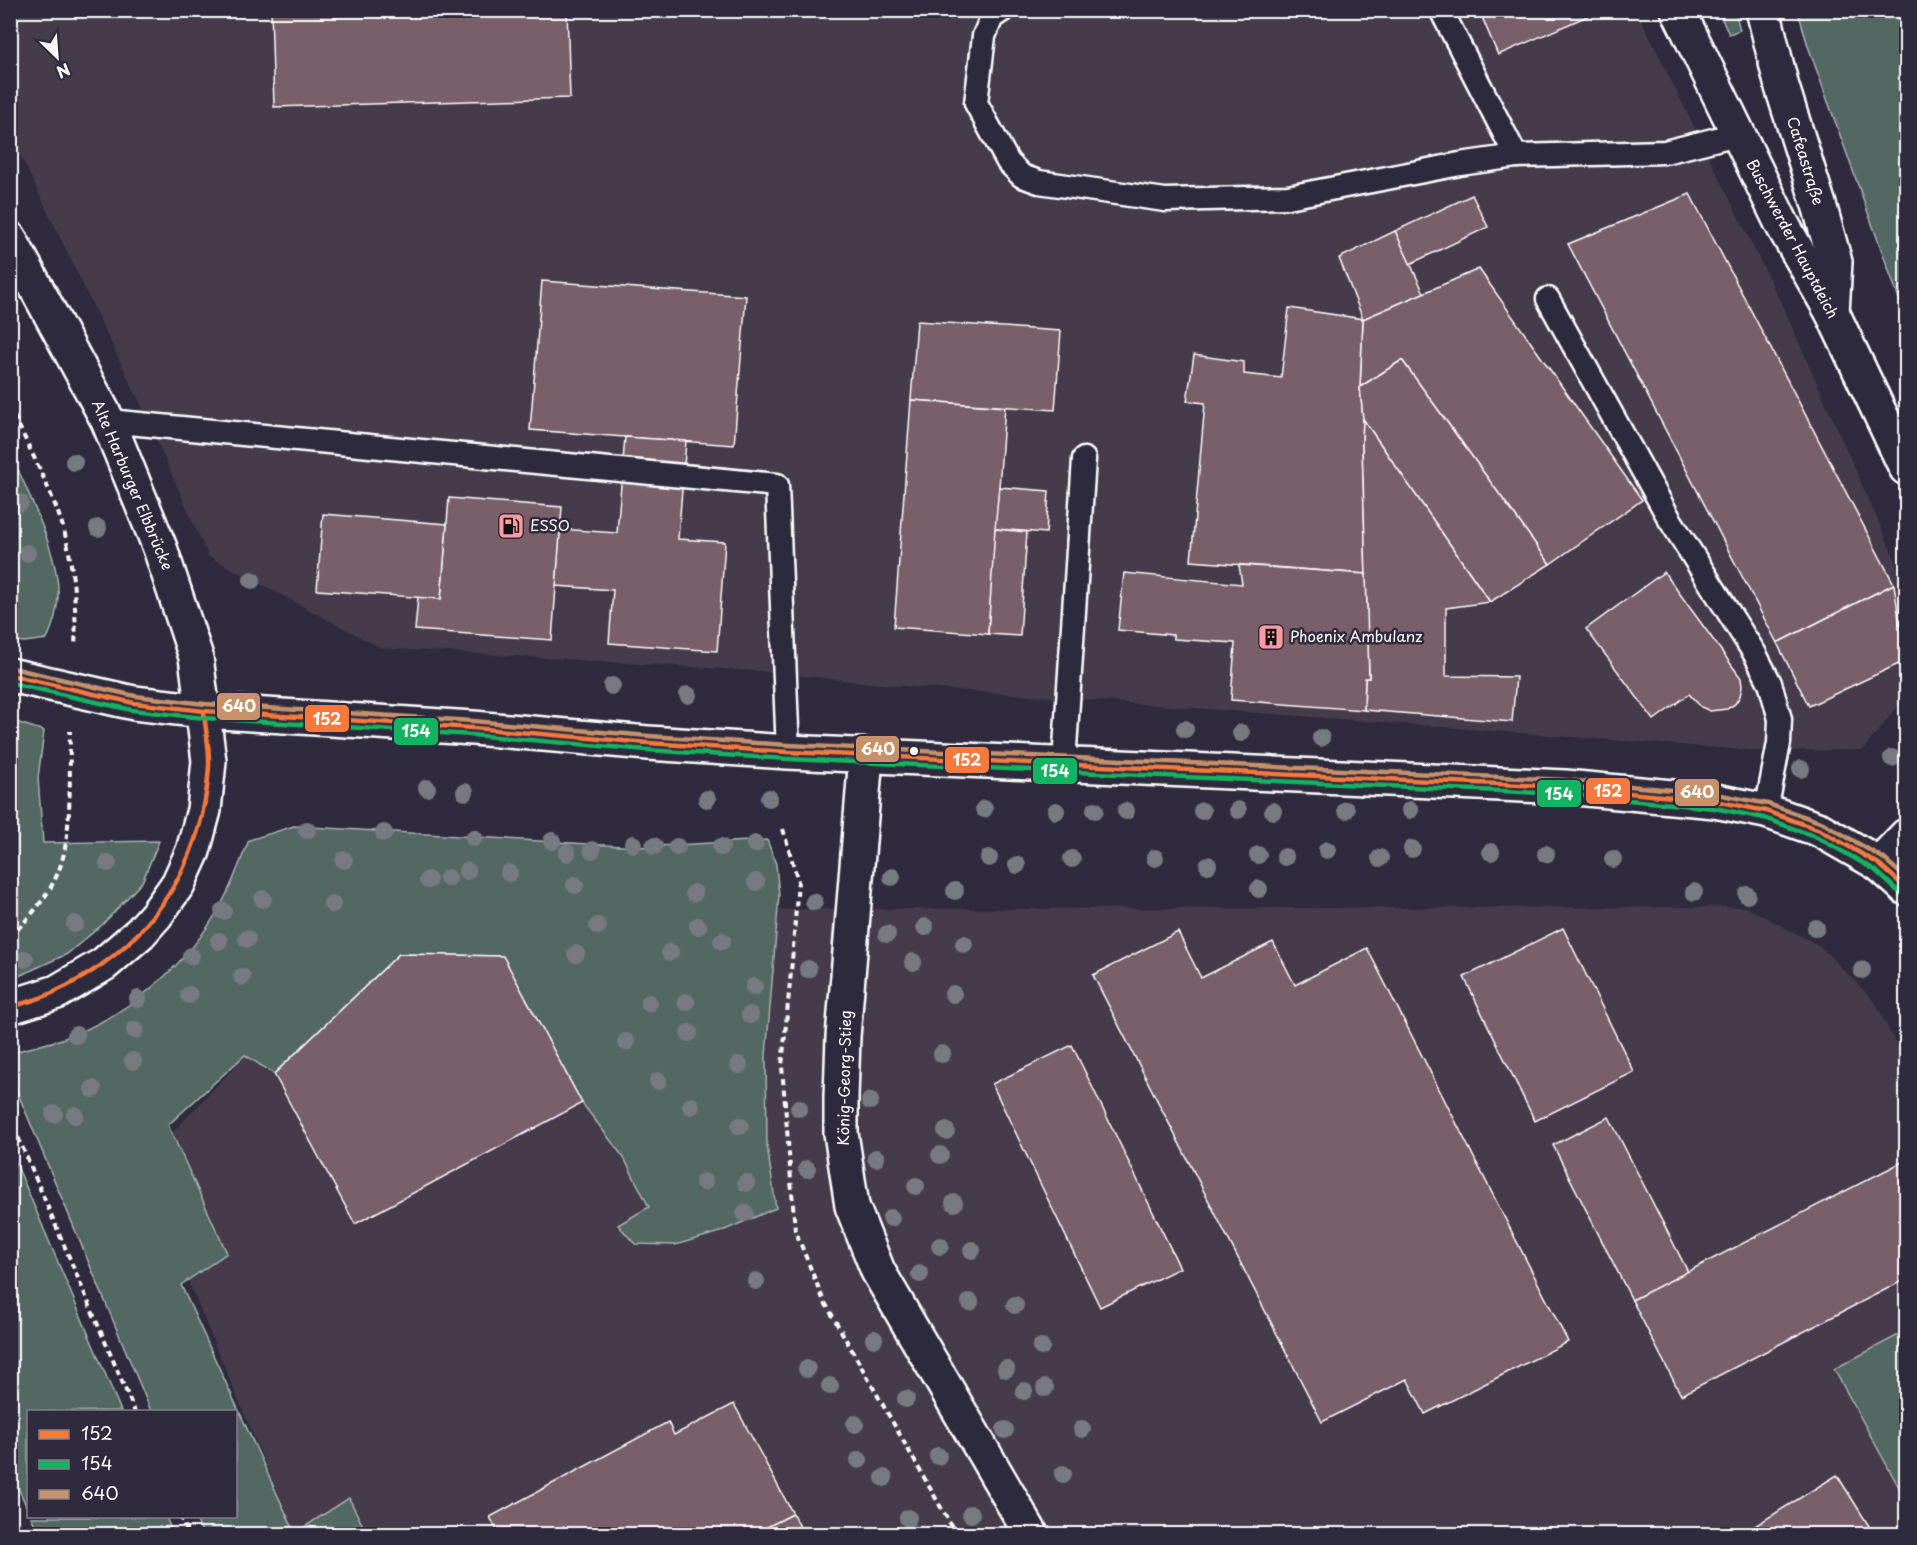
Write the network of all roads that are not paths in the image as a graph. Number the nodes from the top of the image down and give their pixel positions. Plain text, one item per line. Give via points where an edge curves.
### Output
1 (1003, 10) edge
2 (1441, 10) edge
3 (1678, 10) edge
4 (1763, 10) edge
5 (1737, 134) junction
6 (1516, 156) junction
7 (10, 239) edge
8 (1548, 299) dead end
9 (1832, 312) junction
10 (108, 421) junction
11 (1084, 459) dead end
12 (1906, 468) edge
13 (10, 675) edge
14 (204, 711) junction
15 (788, 752) junction
16 (866, 756) junction
17 (1064, 764) junction
18 (1766, 811) junction
19 (1906, 836) edge
20 (1879, 864) junction
21 (1906, 888) edge
22 (10, 1007) edge
23 (1031, 1534) edge

1 - 6 lane via 992,16 984,36 976,103 1008,162 1022,176 1040,182 1165,200 1288,197
2 - 6 lane
3 - 5 street, Buschwerder Hauptdeich
4 - 9 street, Cafeastraße via 1835,262
5 - 6 lane via 1665,152
5 - 9 street, Buschwerder Hauptdeich
7 - 10 street, Alte Harburger Elbbrücke
8 - 18 lane via 1669,518 1770,683 1780,718
9 - 12 street, Buschwerder Hauptdeich
10 - 14 street, Alte Harburger Elbbrücke via 160,548 187,627
10 - 15 lane via 777,485
11 - 17 lane
13 - 14 street via 134,703
14 - 15 street
14 - 22 street, Alte Harburger Elbbrücke via 209,761 204,810 193,851 178,884 140,933 104,964 57,992
15 - 16 street
16 - 17 street
16 - 23 street, König-Georg-Stieg via 841,1097 840,1133 852,1206 878,1271
17 - 18 street via 1564,787 1715,801
18 - 20 street via 1820,830
19 - 20 street
20 - 21 street

